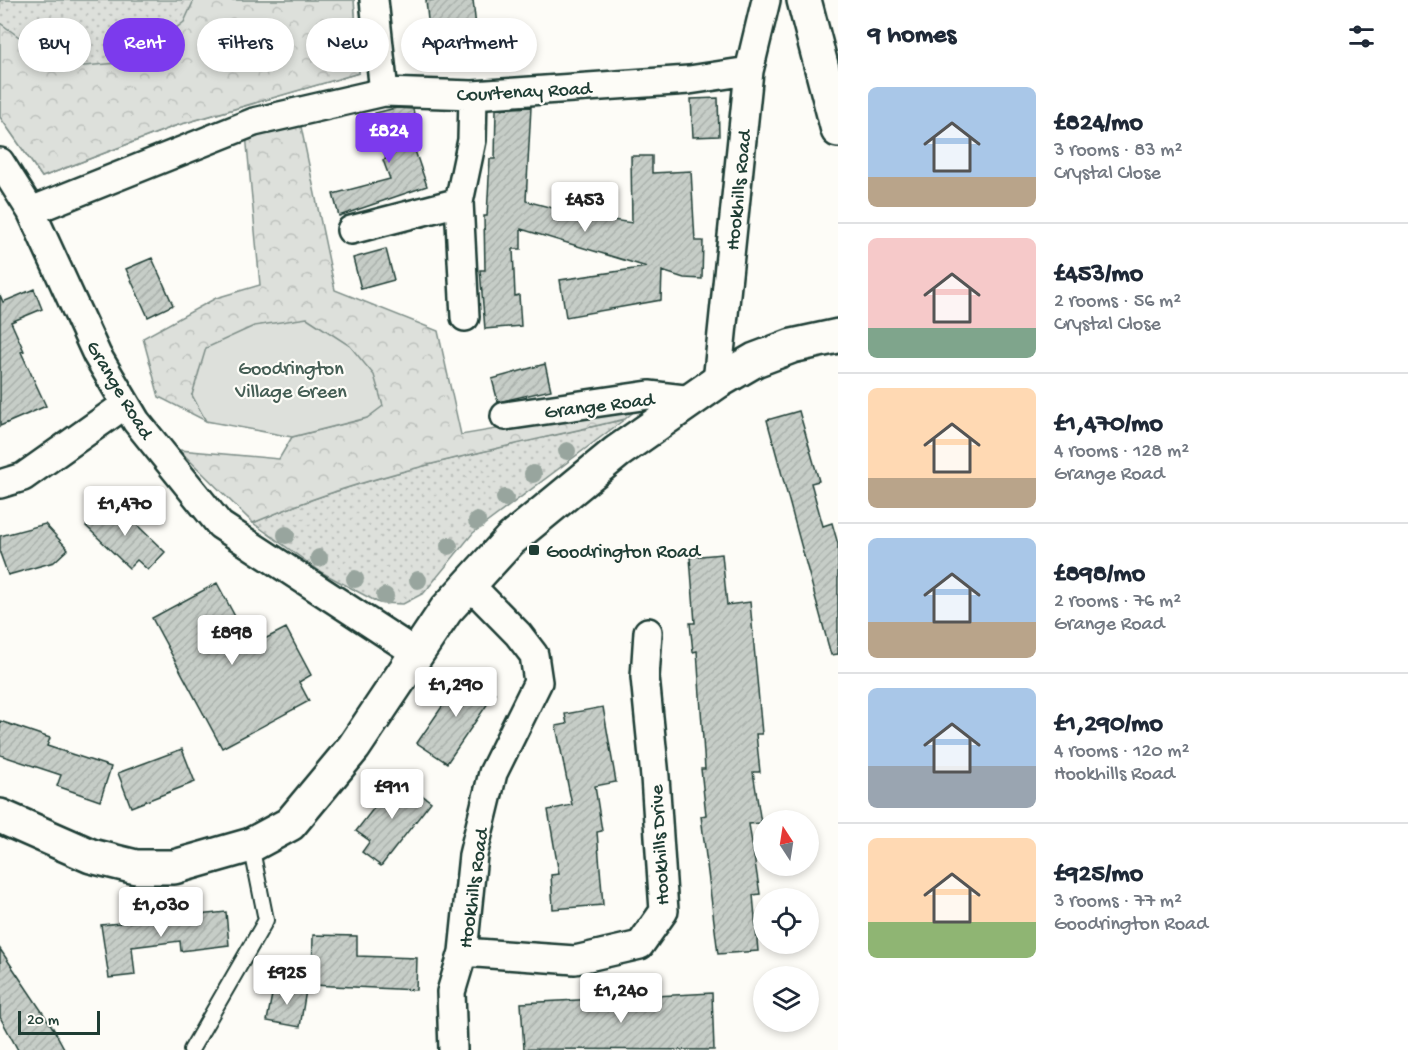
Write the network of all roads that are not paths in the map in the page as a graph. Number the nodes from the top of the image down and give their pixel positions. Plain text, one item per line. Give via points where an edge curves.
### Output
1 (374, 0) edge
2 (766, 0) edge
3 (804, 0) edge
4 (749, 71) junction
5 (384, 92) junction
6 (473, 95) junction
7 (838, 130) edge
8 (0, 162) edge
9 (459, 202) junction
10 (31, 211) junction
11 (351, 230) dead end
12 (465, 317) dead end
13 (838, 336) edge
14 (705, 391) junction
15 (126, 404) junction
16 (505, 416) dead end
17 (0, 484) edge
18 (468, 583) junction
19 (648, 632) dead end
20 (416, 653) junction
21 (0, 816) edge
22 (251, 845) junction
23 (463, 952) junction
24 (190, 1050) edge
25 (453, 1050) edge

1 - 5 street
2 - 4 street, Hookhills Road
3 - 7 street
4 - 6 street, Courtenay Road via 689,80
4 - 14 street, Hookhills Road
5 - 6 street, Courtenay Road
5 - 10 street, Courtenay Road via 254,122
6 - 9 street via 472,140
8 - 10 street, Grange Road
9 - 11 street
9 - 12 street
10 - 15 street, Grange Road via 97,355
13 - 14 street via 792,346 755,360
14 - 16 street, Grange Road
14 - 18 street via 617,452 510,540
15 - 17 street via 23,477
15 - 20 street, Grange Road via 220,525
18 - 20 street
18 - 23 street, Hookhills Road via 534,655 538,682 493,773 473,855
19 - 23 street, Hookhills Drive via 645,677 664,911 640,945 575,960
20 - 22 street via 354,747 290,824
21 - 22 street via 91,856 136,867 174,867
22 - 24 lane via 266,920
23 - 25 street, Hookhills Road via 451,992

